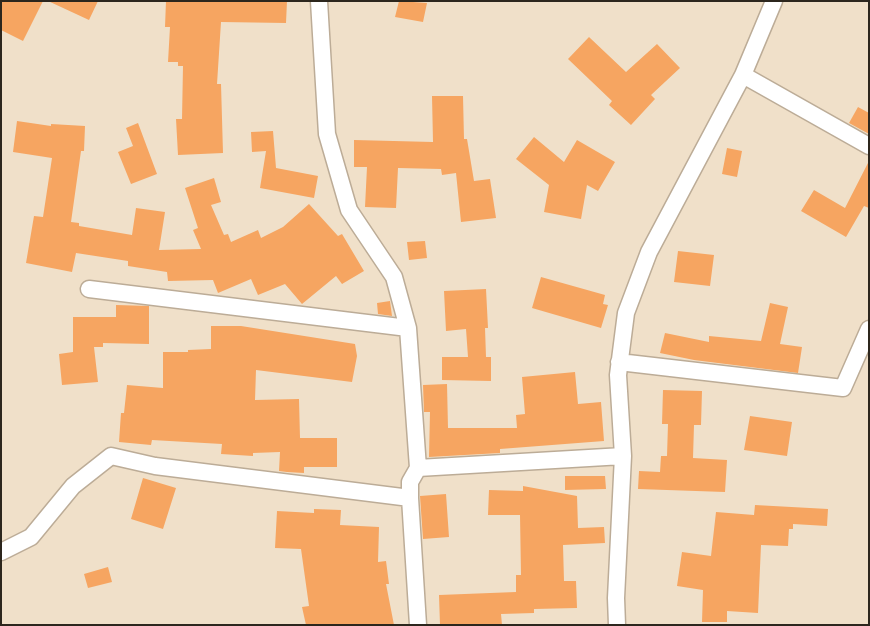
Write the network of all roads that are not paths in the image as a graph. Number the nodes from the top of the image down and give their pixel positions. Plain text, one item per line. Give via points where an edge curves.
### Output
1 (320, 1) edge
2 (774, 1) edge
3 (744, 75) junction
4 (869, 146) edge
5 (89, 289) dead end
6 (408, 328) junction
7 (869, 329) edge
8 (619, 362) junction
9 (623, 456) junction
10 (418, 468) junction
11 (410, 498) junction
12 (1, 552) edge
13 (418, 625) edge
14 (618, 625) edge

1 - 6 street via 327,134 349,210 394,276
2 - 3 street
3 - 4 street
3 - 8 street via 649,252 626,313
5 - 6 street
6 - 10 street
7 - 8 street via 843,388
8 - 9 street
9 - 10 street
9 - 14 street via 616,598
10 - 11 street via 410,482
11 - 12 street via 155,466 111,456 73,486 32,537
11 - 13 street

